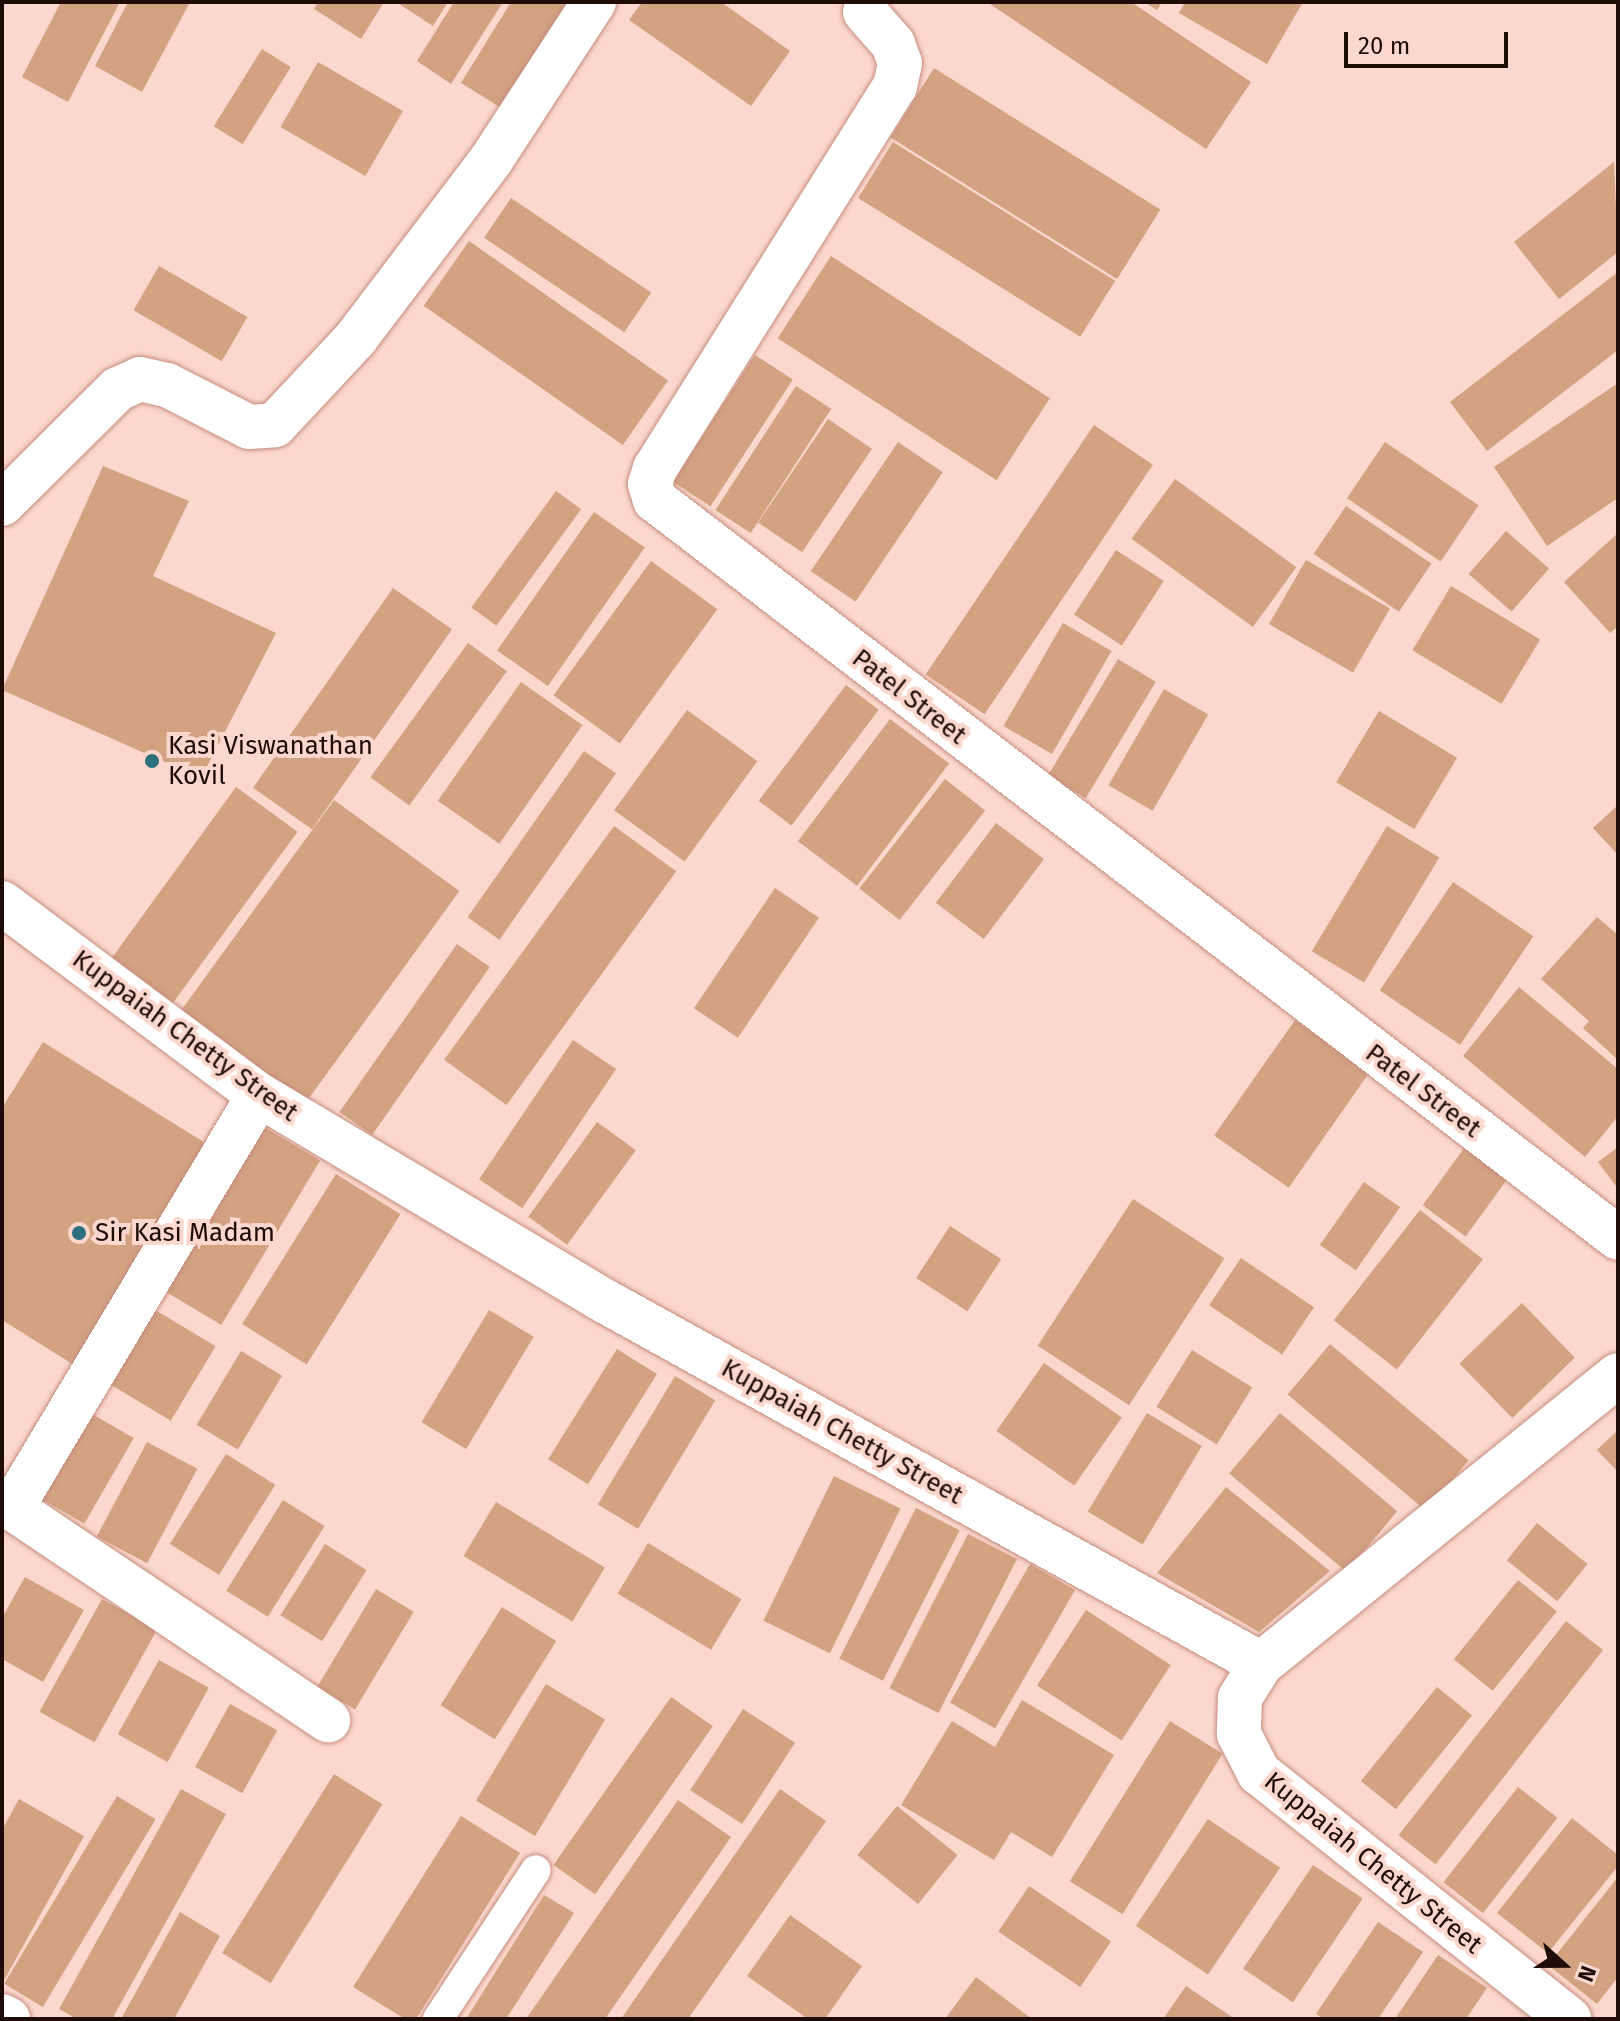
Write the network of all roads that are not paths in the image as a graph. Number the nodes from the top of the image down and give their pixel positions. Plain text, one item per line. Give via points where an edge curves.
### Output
1 (594, 2) edge
2 (862, 5) edge
3 (2, 504) edge
4 (2, 903) edge
5 (259, 1095) junction
6 (1618, 1238) edge
7 (1618, 1375) edge
8 (1261, 1664) junction
9 (328, 1720) dead end
10 (536, 1870) dead end
11 (2, 2016) edge
12 (8, 2019) edge
13 (438, 2019) edge
14 (1569, 2019) edge

1 - 3 street via 472,185 356,338 275,425 249,427 167,385 140,379 118,389
2 - 6 street, Patel Street via 893,44 900,63 895,86 655,468 650,484 655,500
4 - 5 street, Kuppaiah Chetty Street
5 - 8 street, Kuppaiah Chetty Street via 601,1299
5 - 9 street via 12,1508
7 - 8 street
8 - 14 street, Kuppaiah Chetty Street via 1240,1698 1239,1734 1259,1773
10 - 13 lane
11 - 12 street

